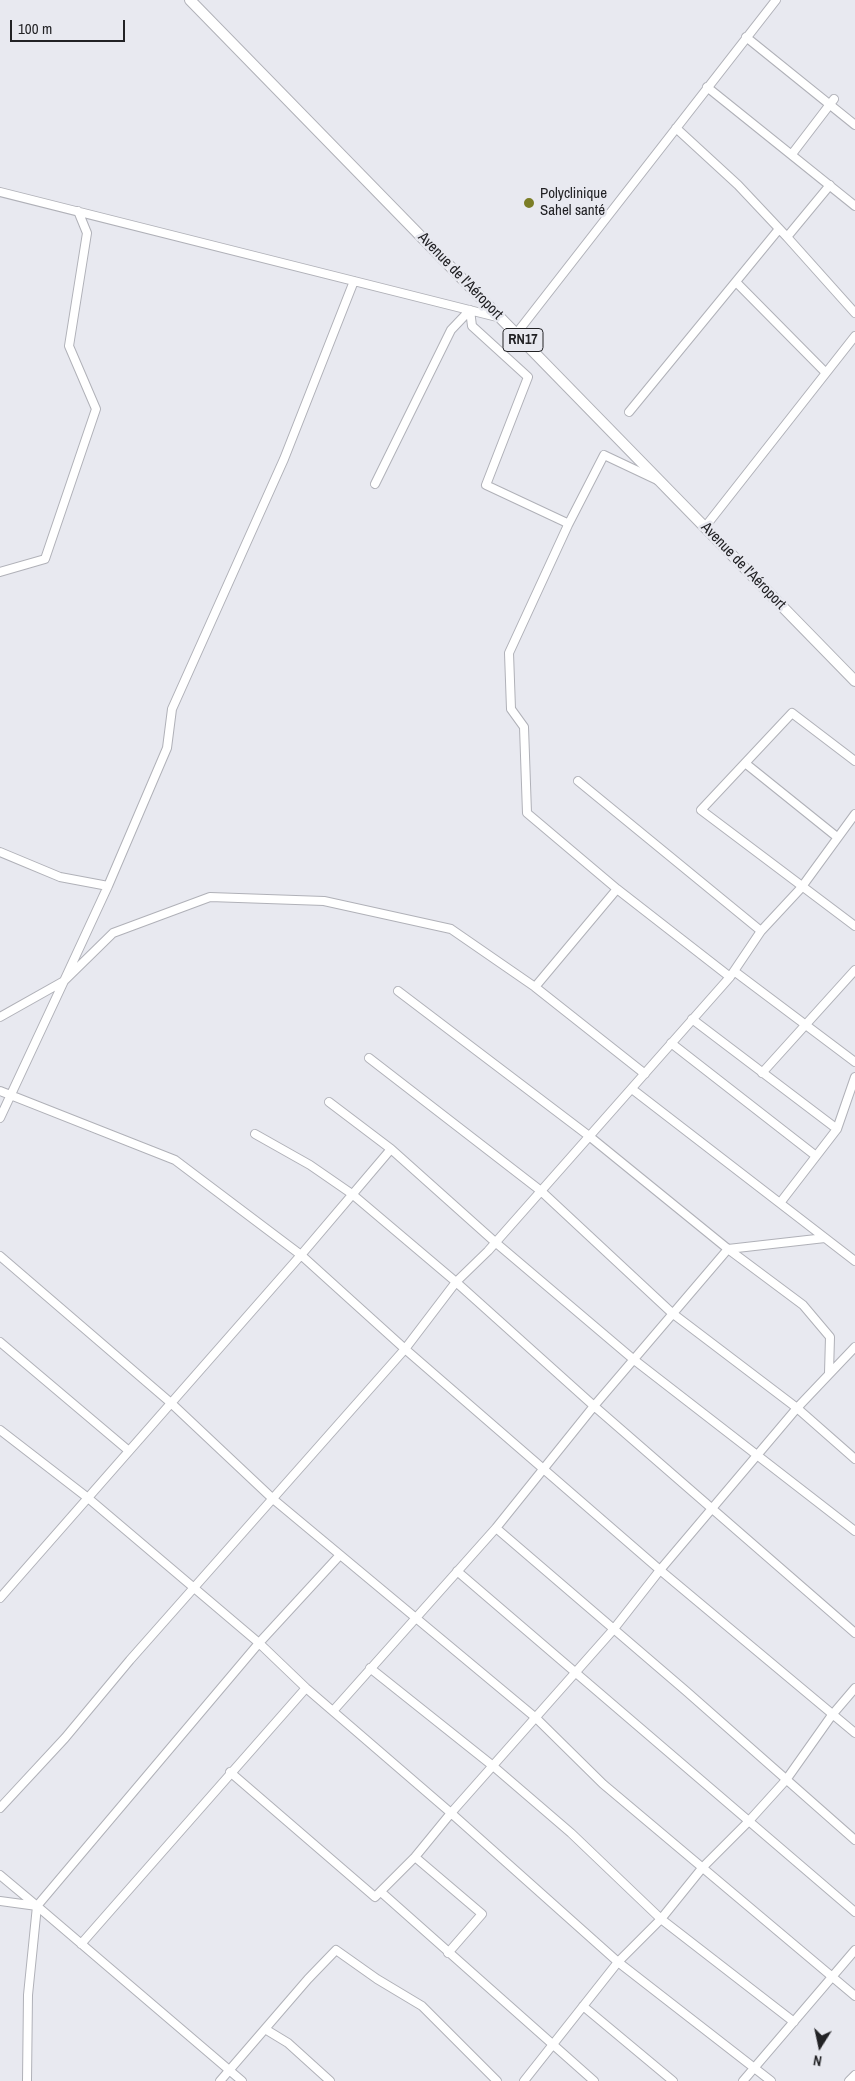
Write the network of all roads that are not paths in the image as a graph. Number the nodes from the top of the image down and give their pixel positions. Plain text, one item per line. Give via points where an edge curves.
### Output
1 (190, 0) edge
2 (776, 0) edge
3 (746, 37) junction
4 (707, 87) junction
5 (832, 102) junction
6 (855, 125) edge
7 (676, 128) junction
8 (792, 154) junction
9 (830, 185) junction
10 (0, 192) edge
11 (855, 206) edge
12 (78, 211) junction
13 (779, 229) junction
14 (787, 237) junction
15 (354, 281) junction
16 (736, 282) junction
17 (470, 310) junction
18 (855, 313) edge
19 (501, 318) junction
20 (516, 334) junction
21 (855, 336) edge
22 (826, 373) junction
23 (629, 412) dead end
24 (661, 482) junction
25 (375, 484) dead end
26 (568, 526) junction
27 (705, 527) junction
28 (0, 572) edge
29 (855, 681) edge
30 (855, 760) edge
31 (745, 763) junction
32 (578, 781) dead end
33 (855, 814) edge
34 (836, 837) junction
35 (0, 852) edge
36 (108, 886) junction
37 (801, 888) junction
38 (617, 889) junction
39 (855, 926) edge
40 (761, 930) junction
41 (855, 970) edge
42 (732, 974) junction
43 (64, 981) junction
44 (534, 987) junction
45 (398, 991) dead end
46 (0, 1018) edge
47 (692, 1019) junction
48 (805, 1024) junction
49 (671, 1043) junction
50 (369, 1058) dead end
51 (855, 1062) edge
52 (762, 1073) junction
53 (645, 1074) junction
54 (855, 1077) edge
55 (632, 1089) junction
56 (0, 1091) edge
57 (10, 1094) junction
58 (329, 1102) dead end
59 (0, 1118) edge
60 (837, 1129) junction
61 (255, 1134) dead end
62 (589, 1136) junction
63 (391, 1149) junction
64 (816, 1156) junction
65 (541, 1191) junction
66 (352, 1194) junction
67 (780, 1203) junction
68 (825, 1238) junction
69 (495, 1242) junction
70 (728, 1249) junction
71 (301, 1255) junction
72 (0, 1256) edge
73 (855, 1261) edge
74 (456, 1282) junction
75 (672, 1313) junction
76 (0, 1342) edge
77 (855, 1347) edge
78 (405, 1349) junction
79 (633, 1359) junction
80 (829, 1373) junction
81 (171, 1403) junction
82 (594, 1406) junction
83 (796, 1408) junction
84 (0, 1430) edge
85 (129, 1451) junction
86 (756, 1456) junction
87 (855, 1458) edge
88 (544, 1468) junction
89 (88, 1498) junction
90 (273, 1499) junction
91 (712, 1507) junction
92 (496, 1528) junction
93 (855, 1531) edge
94 (340, 1555) junction
95 (660, 1570) junction
96 (457, 1571) junction
97 (193, 1589) junction
98 (0, 1598) edge
99 (417, 1618) junction
100 (613, 1630) junction
101 (855, 1633) edge
102 (259, 1643) junction
103 (370, 1668) junction
104 (576, 1672) junction
105 (306, 1688) junction
106 (855, 1688) edge
107 (333, 1711) junction
108 (832, 1715) junction
109 (536, 1718) junction
110 (855, 1733) edge
111 (493, 1766) junction
112 (230, 1772) junction
113 (786, 1780) junction
114 (0, 1808) edge
115 (451, 1813) junction
116 (748, 1822) junction
117 (855, 1840) edge
118 (414, 1857) junction
119 (703, 1867) junction
120 (0, 1875) edge
121 (381, 1892) junction
122 (0, 1901) edge
123 (37, 1906) junction
124 (855, 1912) edge
125 (661, 1919) junction
126 (81, 1944) junction
127 (855, 1950) edge
128 (448, 1953) junction
129 (618, 1962) junction
130 (831, 1976) junction
131 (855, 1996) edge
132 (583, 2006) junction
133 (794, 2022) junction
134 (265, 2029) junction
135 (552, 2044) junction
136 (755, 2067) junction
137 (229, 2070) junction
138 (855, 2075) edge
139 (27, 2081) edge
140 (220, 2081) edge
141 (242, 2081) edge
142 (330, 2081) edge
143 (497, 2081) edge
144 (524, 2081) edge
145 (594, 2081) edge
146 (673, 2081) edge
147 (743, 2081) edge
148 (771, 2081) edge
149 (850, 2081) edge

1 - 19 main road, Avenue de l'Aéroport / RN17
2 - 3 street
3 - 4 street
3 - 5 street
4 - 7 street
4 - 8 street
5 - 6 street
5 - 8 street
7 - 13 street via 738,185
7 - 20 street
8 - 9 street
9 - 11 street
9 - 14 street
10 - 12 street
12 - 15 street
12 - 28 street via 87,232 69,346 96,409 45,559
13 - 14 street
13 - 16 street
14 - 18 street
15 - 17 street
15 - 36 street via 284,459 172,709 167,748
16 - 22 street
16 - 23 street
17 - 19 street
17 - 25 street via 451,330
17 - 26 street via 472,326 528,377 486,485
19 - 20 main road, Avenue de l'Aéroport / RN17
20 - 24 main road, Avenue de l'Aéroport / RN17
21 - 22 street
22 - 27 street
24 - 26 street via 604,454
24 - 27 main road, Avenue de l'Aéroport / RN17
26 - 38 street via 509,653 511,709 524,727 528,813
27 - 29 main road, Avenue de l'Aéroport / RN17
30 - 31 street via 792,713
31 - 34 street
31 - 37 street via 701,810
32 - 40 street
33 - 34 street
34 - 37 street
35 - 36 street via 60,878
36 - 43 street
37 - 39 street
37 - 40 street
38 - 42 street
38 - 44 street
40 - 42 street
41 - 48 street
42 - 47 street
42 - 48 street
43 - 44 street via 113,933 210,897 324,901 451,929
43 - 46 street
43 - 57 street
44 - 53 street
45 - 62 street
47 - 49 street
47 - 52 street
48 - 51 street
48 - 52 street
49 - 53 street
49 - 64 street
50 - 65 street
52 - 60 street
53 - 55 street
54 - 60 street
55 - 62 street
55 - 67 street
56 - 57 street
57 - 59 street
57 - 71 street via 175,1160
58 - 63 street
60 - 64 street
61 - 66 street via 310,1165
62 - 65 street
62 - 70 street
63 - 66 street
63 - 69 street
64 - 67 street
65 - 69 street
65 - 75 street
66 - 71 street
66 - 74 street
67 - 68 street
68 - 70 street
68 - 73 street
69 - 74 street
69 - 79 street
70 - 75 street
70 - 80 street via 796,1300 830,1337
71 - 78 street
71 - 81 street
72 - 81 street
74 - 78 street
74 - 82 street
75 - 79 street
75 - 83 street
76 - 85 street
77 - 80 street
78 - 88 street
78 - 90 street
79 - 82 street
79 - 86 street
80 - 83 street
81 - 85 street
81 - 90 street
82 - 88 street
82 - 91 street
83 - 86 street
83 - 87 street
84 - 89 street
85 - 89 street
86 - 91 street
86 - 93 street
88 - 92 street
88 - 95 street
89 - 97 street
89 - 98 street
90 - 94 street
90 - 97 street
91 - 95 street
91 - 101 street
92 - 96 street
92 - 100 street
94 - 99 street
94 - 102 street
95 - 100 street
95 - 108 street
96 - 99 street
96 - 104 street
97 - 102 street
97 - 114 street
99 - 103 street
99 - 109 street
100 - 104 street
100 - 113 street
102 - 105 street
102 - 123 street
103 - 107 street
103 - 111 street
104 - 109 street
104 - 116 street
105 - 107 street
105 - 112 street
106 - 108 street
107 - 115 street
108 - 110 street
108 - 113 street
109 - 111 street
109 - 119 street via 603,1784
111 - 115 street
111 - 125 street via 571,1833
112 - 121 street via 375,1897
112 - 126 street
113 - 116 street
113 - 117 street
115 - 118 street
115 - 129 street
116 - 119 street
116 - 124 street
118 - 121 street
118 - 128 street via 482,1914
119 - 125 street
119 - 130 street
120 - 123 street
121 - 128 street
122 - 123 street
123 - 126 street
123 - 139 street via 28,1995
125 - 129 street
125 - 133 street
126 - 137 street
127 - 130 street
128 - 135 street
129 - 132 street
129 - 136 street
130 - 131 street
130 - 133 street
132 - 135 street
132 - 146 street
133 - 136 street
134 - 137 street
134 - 142 street via 288,2044
134 - 143 street via 336,1950 422,2006
135 - 144 street
135 - 145 street
136 - 147 street
136 - 148 street
137 - 140 street
137 - 141 street
138 - 149 street

